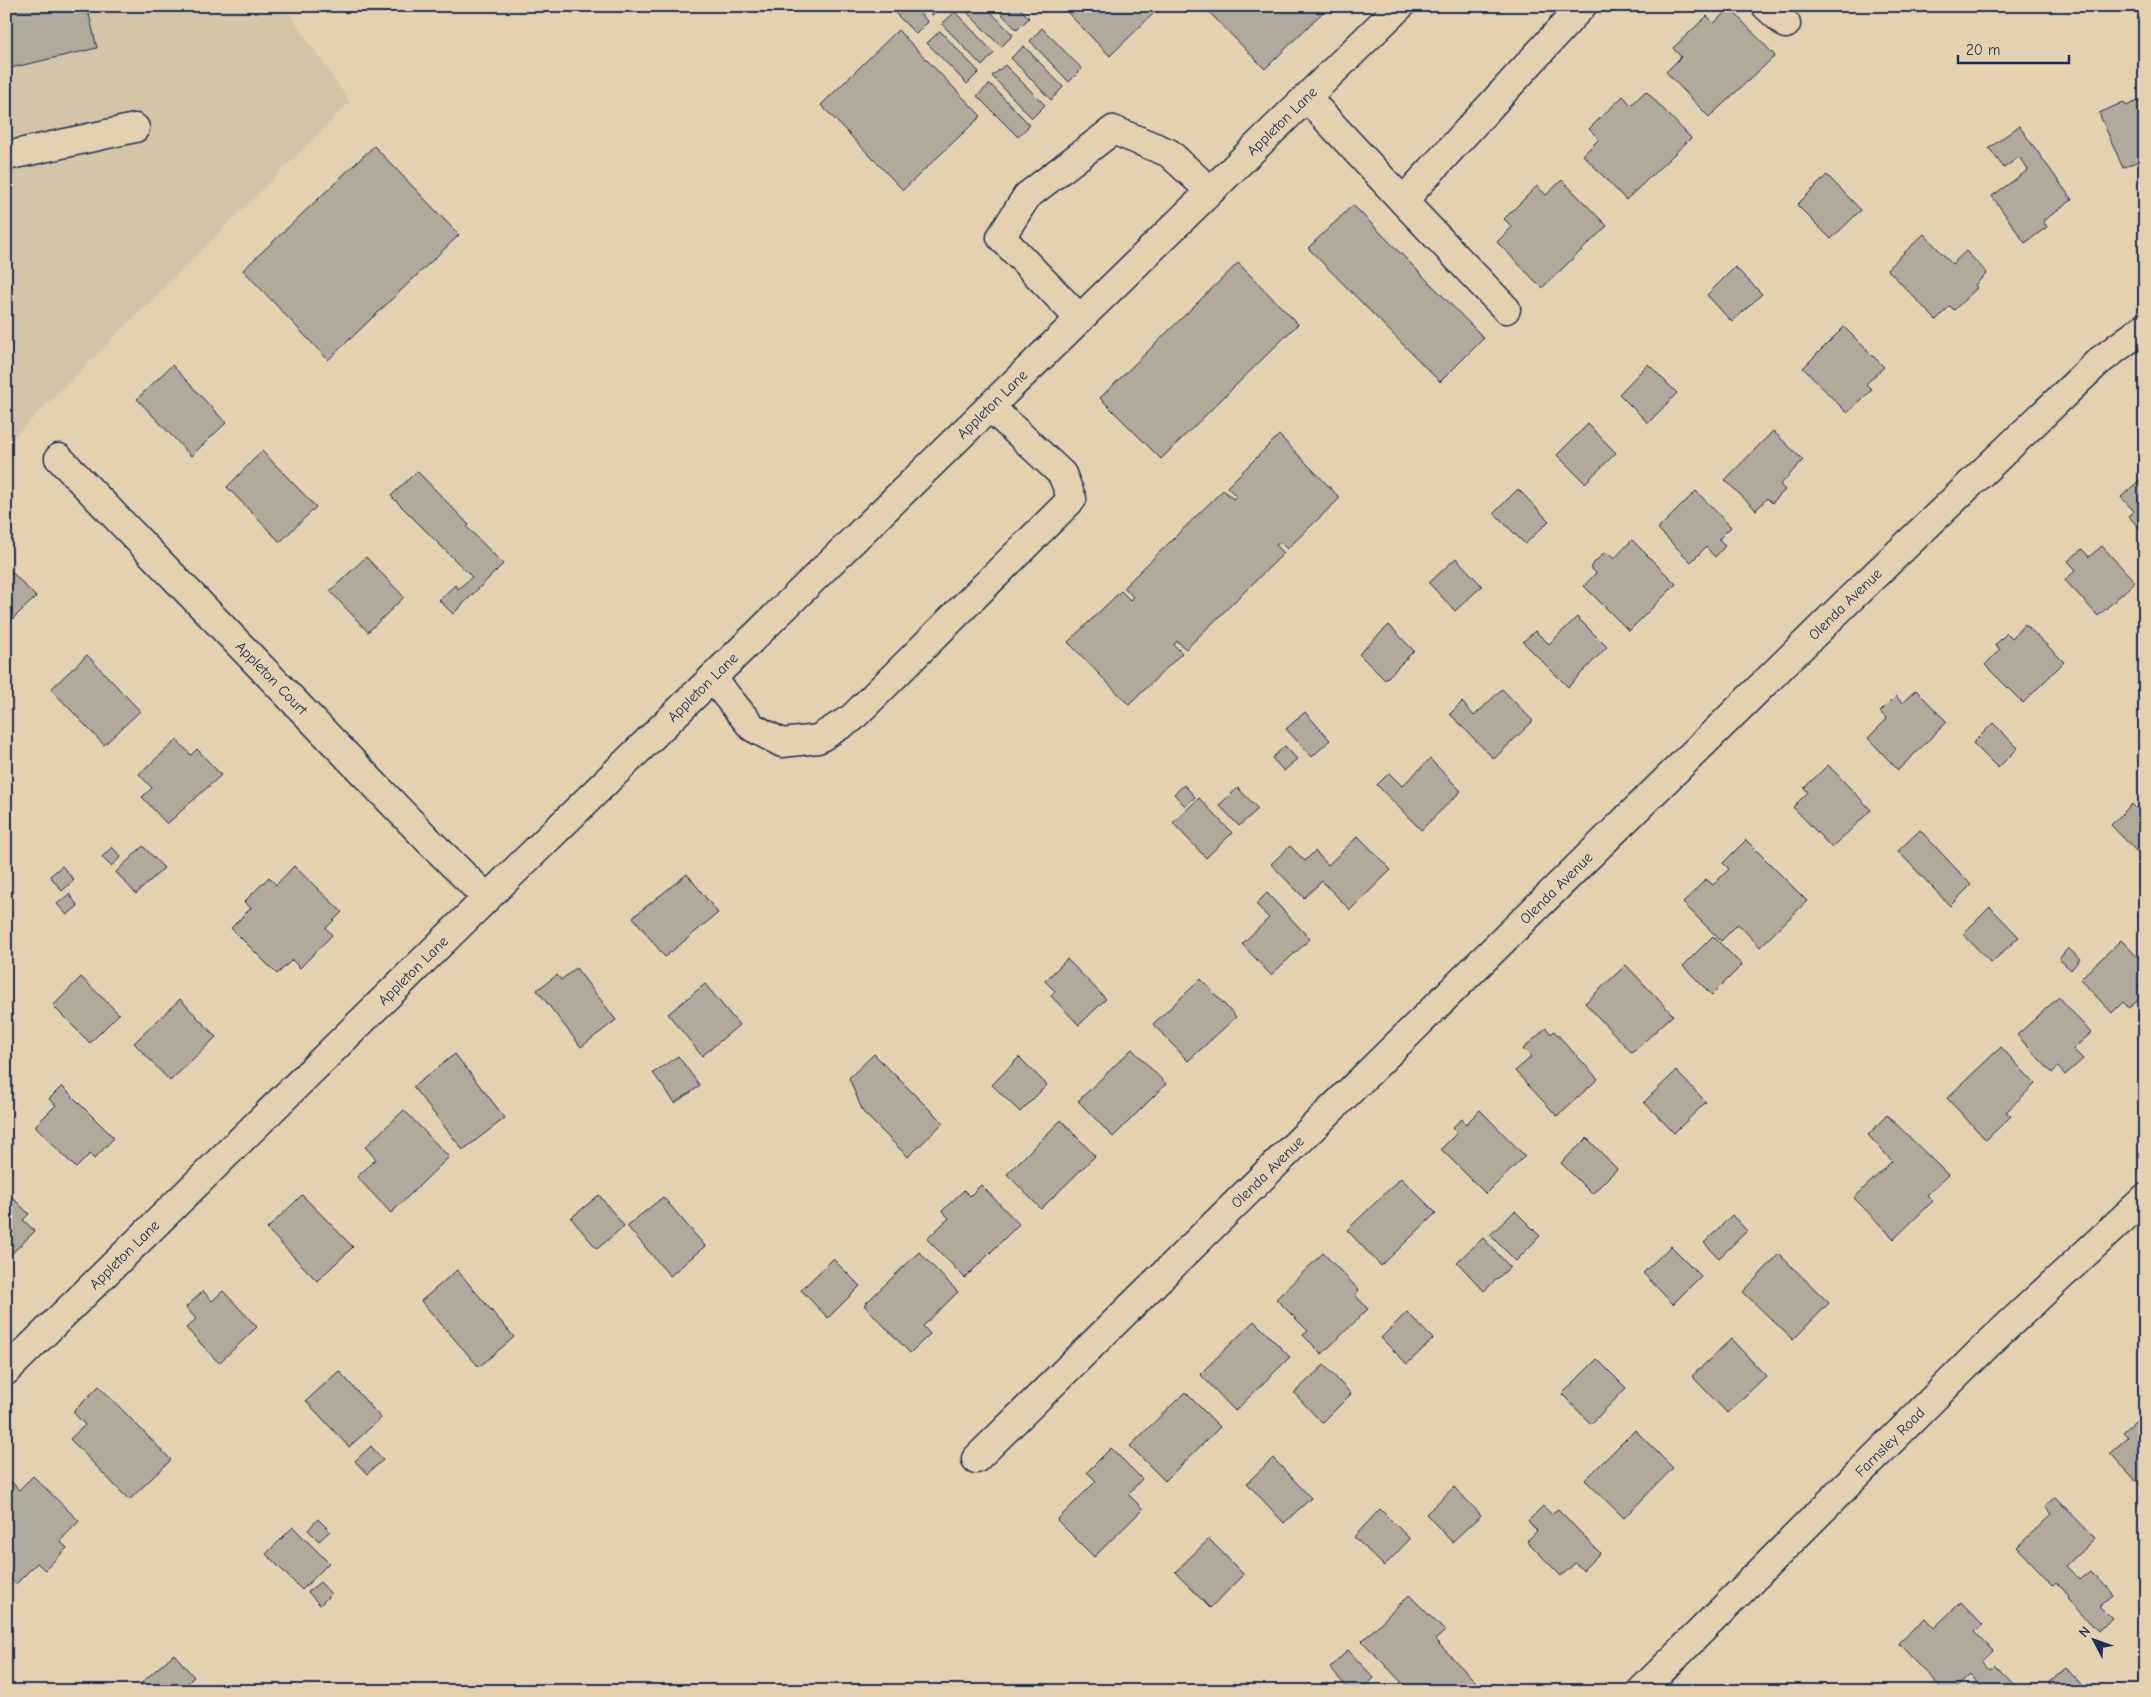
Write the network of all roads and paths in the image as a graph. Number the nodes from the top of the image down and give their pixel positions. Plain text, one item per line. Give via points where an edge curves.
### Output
1 (1400, 6) edge
2 (1582, 6) edge
3 (1307, 98) junction
4 (135, 128) dead end
5 (6, 156) edge
6 (1210, 192) junction
7 (1403, 201) junction
8 (1506, 309) dead end
9 (1080, 319) junction
10 (2145, 327) edge
11 (990, 407) junction
12 (59, 458) dead end
13 (712, 678) junction
14 (487, 898) junction
15 (2145, 1198) edge
16 (6, 1371) edge
17 (976, 1459) dead end
18 (1641, 1691) edge

1 - 3 street, Appleton Lane
2 - 7 street
3 - 6 street, Appleton Lane
3 - 7 street
4 - 5 street
6 - 9 street, Appleton Lane
6 - 9 street via 1170,153 1113,130 1027,196 1001,237
7 - 8 street
9 - 11 street, Appleton Lane
10 - 17 street, Olenda Avenue via 2098,362 1851,598
11 - 13 street, Appleton Lane
11 - 13 street via 1062,474 1072,499 852,718 818,739 782,744 752,727
12 - 14 street, Appleton Court
13 - 14 street, Appleton Lane
14 - 16 street, Appleton Lane
15 - 18 street, Farnsley Road via 1986,1346

